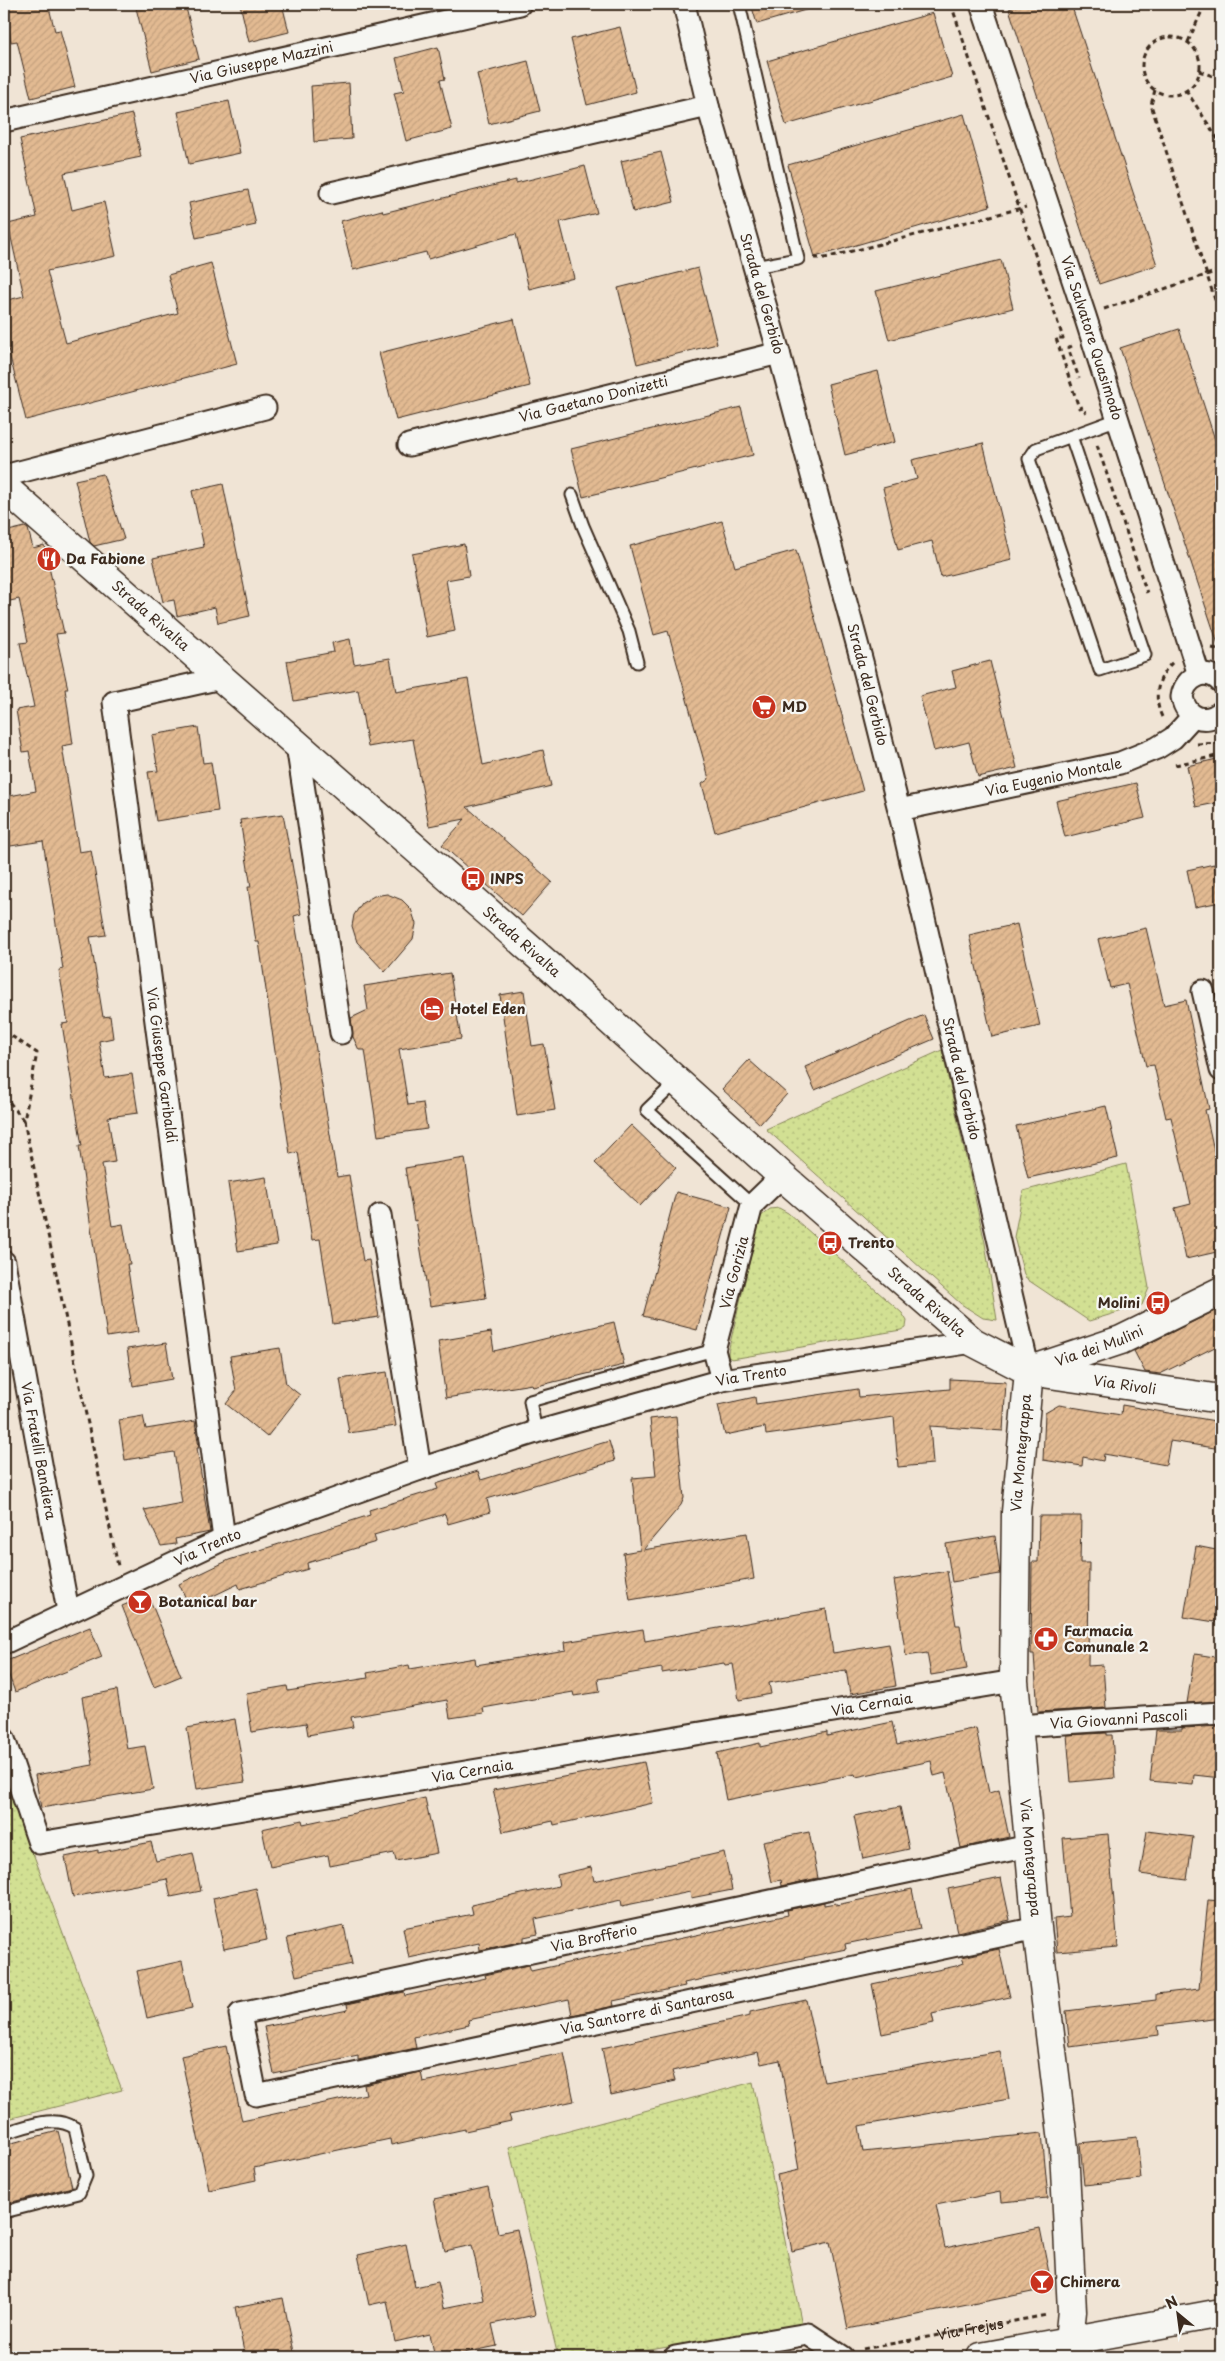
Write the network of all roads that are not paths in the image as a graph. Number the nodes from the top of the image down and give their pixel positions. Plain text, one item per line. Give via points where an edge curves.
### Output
1 (520, 4) edge
2 (684, 4) edge
3 (739, 4) edge
4 (981, 4) edge
5 (708, 106) junction
6 (4, 121) edge
7 (331, 193) dead end
8 (754, 267) junction
9 (779, 353) junction
10 (265, 408) dead end
11 (1118, 419) junction
12 (1071, 436) junction
13 (409, 445) dead end
14 (4, 476) edge
15 (4, 487) edge
16 (572, 495) dead end
17 (637, 662) dead end
18 (1199, 675) junction
19 (222, 678) junction
20 (1221, 682) edge
21 (1221, 712) edge
22 (1193, 716) junction
23 (297, 745) junction
24 (899, 810) junction
25 (1203, 991) dead end
26 (341, 1033) dead end
27 (1221, 1070) edge
28 (677, 1080) junction
29 (782, 1176) junction
30 (752, 1205) junction
31 (380, 1215) dead end
32 (4, 1262) edge
33 (1221, 1291) edge
34 (973, 1342) junction
35 (714, 1350) junction
36 (1029, 1371) junction
37 (722, 1380) junction
38 (1221, 1399) edge
39 (536, 1432) junction
40 (420, 1469) junction
41 (224, 1539) junction
42 (68, 1611) junction
43 (4, 1643) edge
44 (1014, 1681) junction
45 (1221, 1713) edge
46 (1017, 1726) junction
47 (4, 1739) edge
48 (1029, 1846) junction
49 (1036, 1928) junction
50 (256, 2095) joint
51 (4, 2133) edge
52 (4, 2212) edge
53 (1221, 2313) edge
54 (1067, 2349) edge
55 (840, 2355) edge
56 (675, 2357) edge
57 (981, 2357) edge

1 - 6 street, Via Giuseppe Mazzini
2 - 5 street, Strada del Gerbido
3 - 8 lane via 798,259
4 - 11 street, Via Salvatore Quasimodo
5 - 7 street
5 - 8 street, Strada del Gerbido
8 - 9 street, Strada del Gerbido
9 - 13 street, Via Gaetano Donizetti
9 - 24 street, Strada del Gerbido
10 - 14 street
11 - 12 lane
11 - 18 street, Via Salvatore Quasimodo
12 - 12 lane via 1036,449 1029,459 1100,670 1146,655
15 - 19 street, Strada Rivalta
16 - 17 lane via 629,630
18 - 20 street via 1213,676
18 - 22 street via 1192,678 1183,690 1184,705
19 - 23 street, Strada Rivalta
19 - 41 street, Via Giuseppe Garibaldi via 114,702
21 - 22 street via 1208,719
22 - 24 street, Via Eugenio Montale via 1173,738 1120,763
23 - 26 street
23 - 28 street, Strada Rivalta
24 - 36 street, Strada del Gerbido
25 - 27 street
28 - 29 street, Strada Rivalta
28 - 30 lane via 647,1110
29 - 30 street
29 - 34 street, Strada Rivalta
30 - 35 street, Via Gorizia
31 - 40 street
32 - 42 street, Via Fratelli Bandiera
33 - 36 street, Via dei Mulini via 1121,1340
34 - 36 street, Strada Rivalta
34 - 37 street, Via Trento
35 - 37 street, Via Gorizia
35 - 39 lane via 530,1401
36 - 38 street, Via Rivoli
36 - 44 street, Via Montegrappa via 1016,1512
37 - 39 street, Via Trento
39 - 40 street, Via Trento
40 - 41 street, Via Trento
41 - 42 street, Via Trento
42 - 43 street, Via Trento
44 - 46 street, Via Montegrappa
44 - 47 street, Via Cernaia via 39,1843
45 - 46 street, Via Giovanni Pascoli
46 - 48 street, Via Montegrappa
48 - 49 street, Via Montegrappa
48 - 50 street, Via Brofferio via 240,2014
49 - 50 street, Via Santorre di Santarosa
49 - 54 street, Via Montegrappa via 1064,2149 1072,2311
51 - 52 lane via 48,2121 66,2122 75,2128 86,2176 79,2193
53 - 54 street, Via Frejus
54 - 57 street, Via Frejus
55 - 56 street via 808,2334

